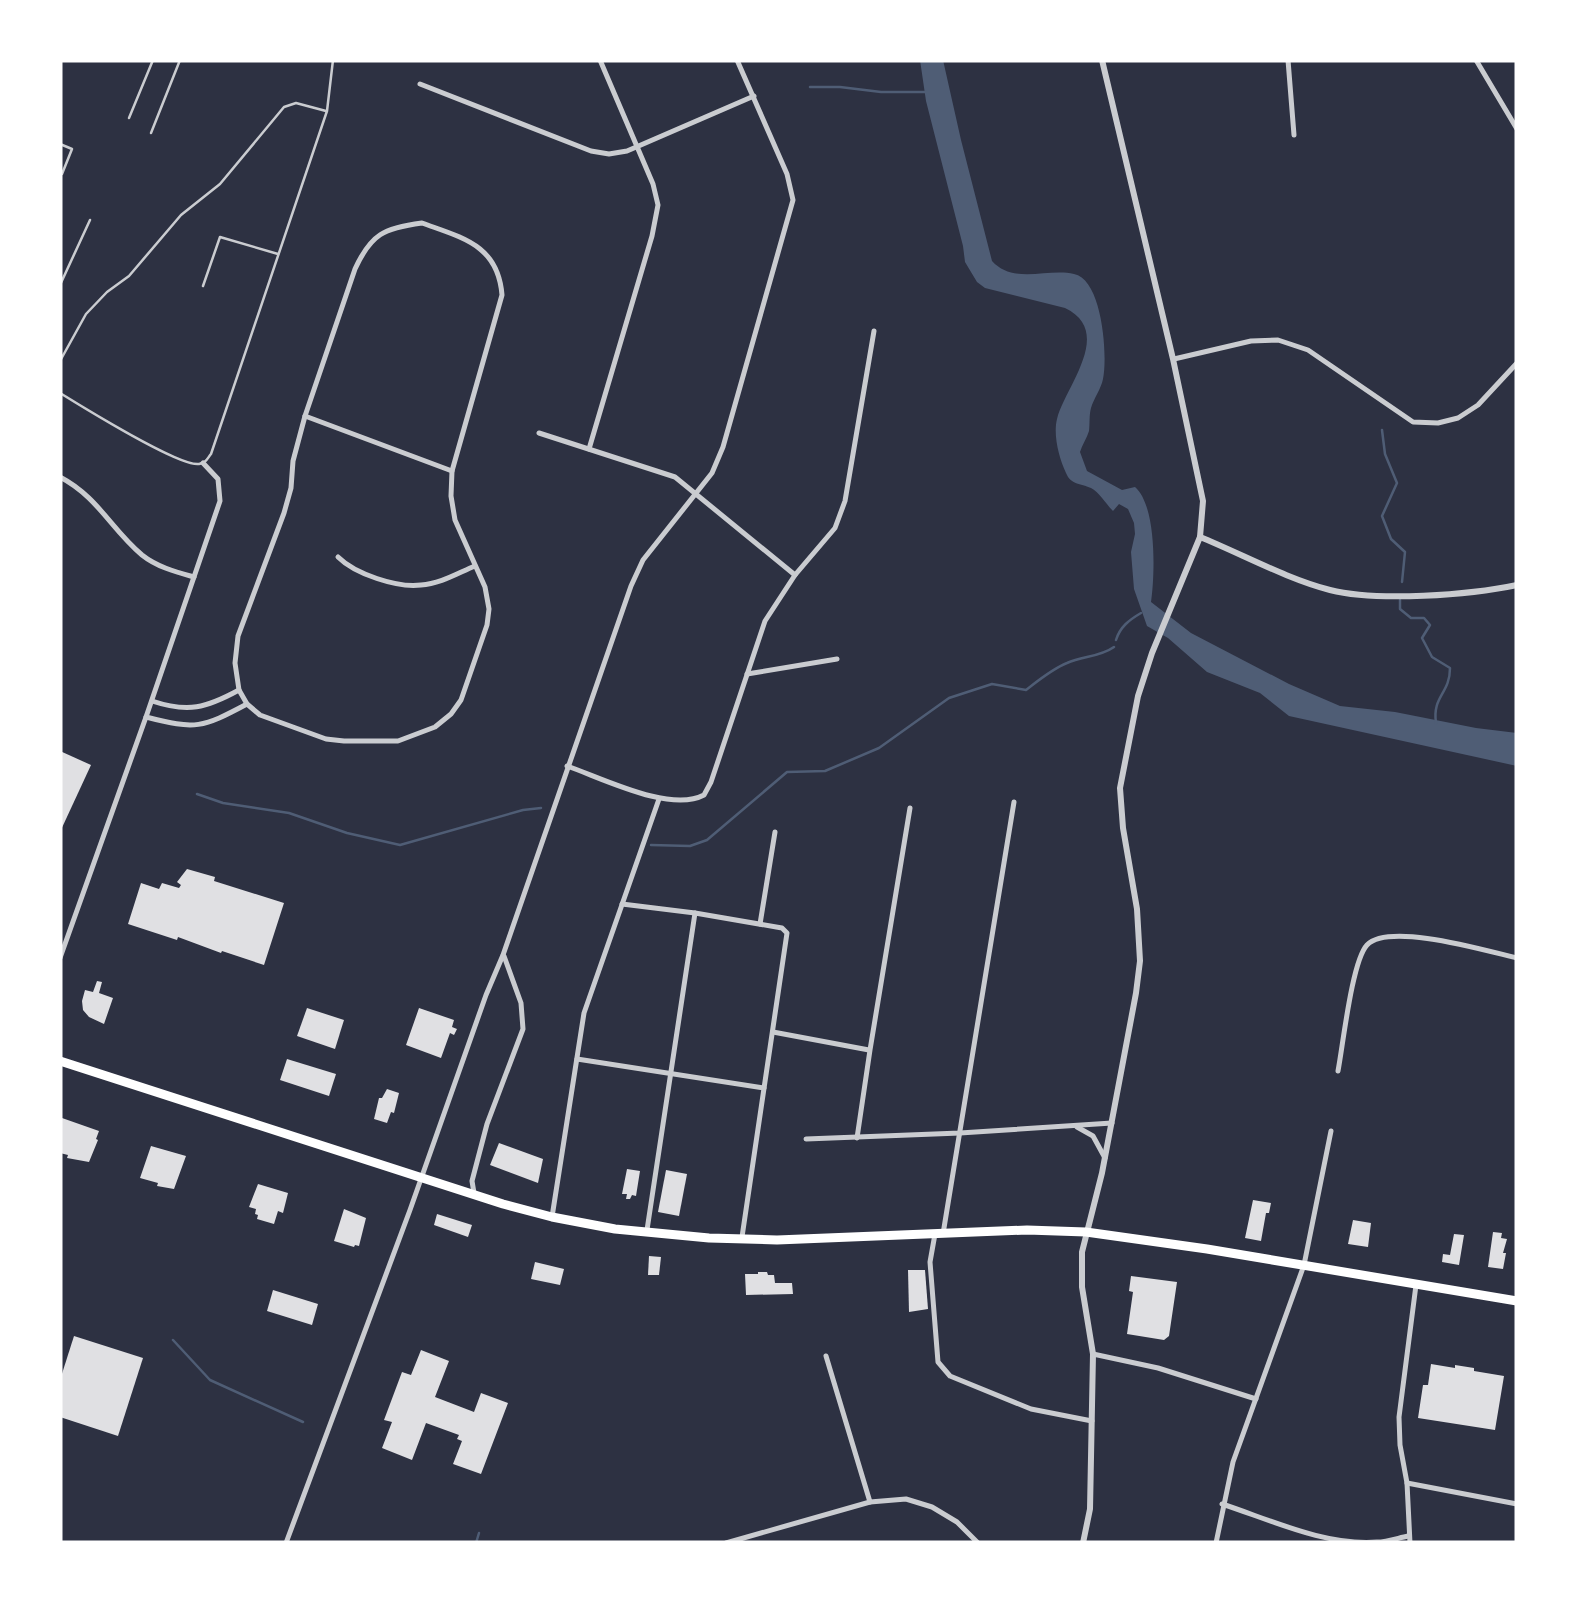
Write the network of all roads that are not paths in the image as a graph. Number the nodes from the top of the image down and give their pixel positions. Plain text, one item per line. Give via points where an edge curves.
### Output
1 (153, 60) edge
2 (180, 60) edge
3 (333, 60) edge
4 (600, 60) edge
5 (737, 60) edge
6 (1102, 60) edge
7 (1288, 60) edge
8 (1476, 60) edge
9 (420, 84) dead end
10 (754, 96) junction
11 (327, 111) junction
12 (128, 118) dead end
13 (1517, 129) edge
14 (151, 134) dead end
15 (1294, 135) dead end
16 (60, 144) edge
17 (636, 147) junction
18 (60, 172) edge
19 (90, 220) dead end
20 (280, 255) junction
21 (60, 286) edge
22 (203, 286) dead end
23 (874, 331) dead end
24 (1173, 359) junction
25 (60, 362) edge
26 (1517, 363) edge
27 (60, 393) edge
28 (306, 416) junction
29 (539, 433) dead end
30 (588, 450) junction
31 (203, 463) junction
32 (452, 471) junction
33 (60, 476) edge
34 (694, 495) junction
35 (1200, 536) junction
36 (338, 557) dead end
37 (475, 566) junction
38 (795, 575) junction
39 (194, 577) junction
40 (1517, 586) edge
41 (837, 659) dead end
42 (747, 674) junction
43 (239, 690) junction
44 (152, 701) junction
45 (247, 704) junction
46 (146, 717) junction
47 (567, 766) junction
48 (658, 798) junction
49 (1014, 802) dead end
50 (910, 808) dead end
51 (775, 832) dead end
52 (622, 904) junction
53 (696, 913) junction
54 (760, 924) junction
55 (503, 955) junction
56 (60, 958) edge
57 (1517, 958) edge
58 (774, 1032) junction
59 (870, 1050) junction
60 (577, 1059) junction
61 (60, 1061) edge
62 (1338, 1072) dead end
63 (672, 1075) junction
64 (764, 1088) junction
65 (1112, 1123) junction
66 (1074, 1126) junction
67 (1330, 1131) dead end
68 (960, 1133) junction
69 (857, 1138) junction
70 (806, 1139) dead end
71 (1104, 1158) junction
72 (422, 1178) junction
73 (476, 1196) junction
74 (552, 1217) junction
75 (1086, 1232) junction
76 (646, 1233) junction
77 (939, 1233) junction
78 (741, 1240) junction
79 (1304, 1264) junction
80 (1416, 1285) junction
81 (1517, 1301) edge
82 (1093, 1354) junction
83 (826, 1356) dead end
84 (1256, 1399) junction
85 (1092, 1421) junction
86 (1408, 1483) junction
87 (870, 1502) junction
88 (1222, 1504) junction
89 (1517, 1504) edge
90 (1410, 1539) edge
91 (286, 1543) edge
92 (726, 1543) edge
93 (978, 1543) edge
94 (1083, 1543) edge
95 (1216, 1543) edge

1 - 12 lane
2 - 14 lane
3 - 11 lane
4 - 17 street
5 - 10 street
6 - 24 street
7 - 15 street
8 - 13 street
9 - 17 street via 600,154
10 - 17 street
10 - 34 street via 790,182 792,210 723,447
11 - 20 lane
11 - 25 lane via 296,103 284,107 220,184 86,314
16 - 18 lane via 72,149
17 - 30 street via 658,215
19 - 21 lane
20 - 22 lane via 220,237
20 - 31 lane
23 - 38 street via 842,514
24 - 26 street via 1278,340 1308,350 1413,422 1438,423 1478,405
24 - 35 street via 1203,501
27 - 31 lane via 138,439
28 - 32 street
28 - 32 street via 366,246 380,234 422,223 468,240 501,274 502,294
28 - 43 street via 284,514 238,636
29 - 30 street
30 - 34 street via 675,478
31 - 39 street via 218,478 221,495
32 - 37 street via 455,520
33 - 39 street via 90,497 145,557
34 - 38 street
34 - 47 street via 643,560
35 - 40 street via 1319,587 1353,594
35 - 65 street via 1138,696 1120,788 1140,961
36 - 37 street via 364,574 412,586
37 - 45 street via 488,594 487,625 461,700 435,726 398,740 326,739
38 - 42 street via 765,620
39 - 44 street
41 - 42 street
42 - 48 street via 700,798
43 - 44 street via 192,708
43 - 45 street
44 - 46 street
45 - 46 street via 194,727
46 - 56 street
47 - 48 street
47 - 55 street
48 - 52 street
49 - 68 street
50 - 59 street
51 - 54 street
52 - 53 street
52 - 60 street via 584,1014
53 - 54 street
53 - 63 street
54 - 58 street via 787,932
55 - 72 street
55 - 73 street via 524,1021 487,1124 472,1180
57 - 62 street via 1408,935 1375,940 1356,969
58 - 59 street
58 - 64 street
59 - 69 street
60 - 63 street
60 - 74 street
61 - 72 main road
63 - 64 street
63 - 76 street
64 - 78 street
65 - 66 street
65 - 71 street
66 - 68 street
66 - 71 street via 1094,1136
67 - 79 street
68 - 69 street
68 - 77 street
69 - 70 street
71 - 75 street
72 - 73 main road
72 - 91 street
73 - 74 main road
74 - 76 main road
75 - 77 main road
75 - 79 main road
75 - 82 street via 1081,1277
76 - 78 main road
77 - 78 main road
77 - 85 street via 930,1262 938,1362 950,1376 1030,1409
79 - 80 main road
79 - 84 street
80 - 81 main road
80 - 86 street via 1400,1417
82 - 84 street
82 - 85 street
83 - 87 street
84 - 88 street
85 - 94 street
86 - 89 street
86 - 90 street
87 - 92 street
87 - 93 street via 906,1499 932,1507
88 - 90 street via 1345,1541
88 - 95 street

